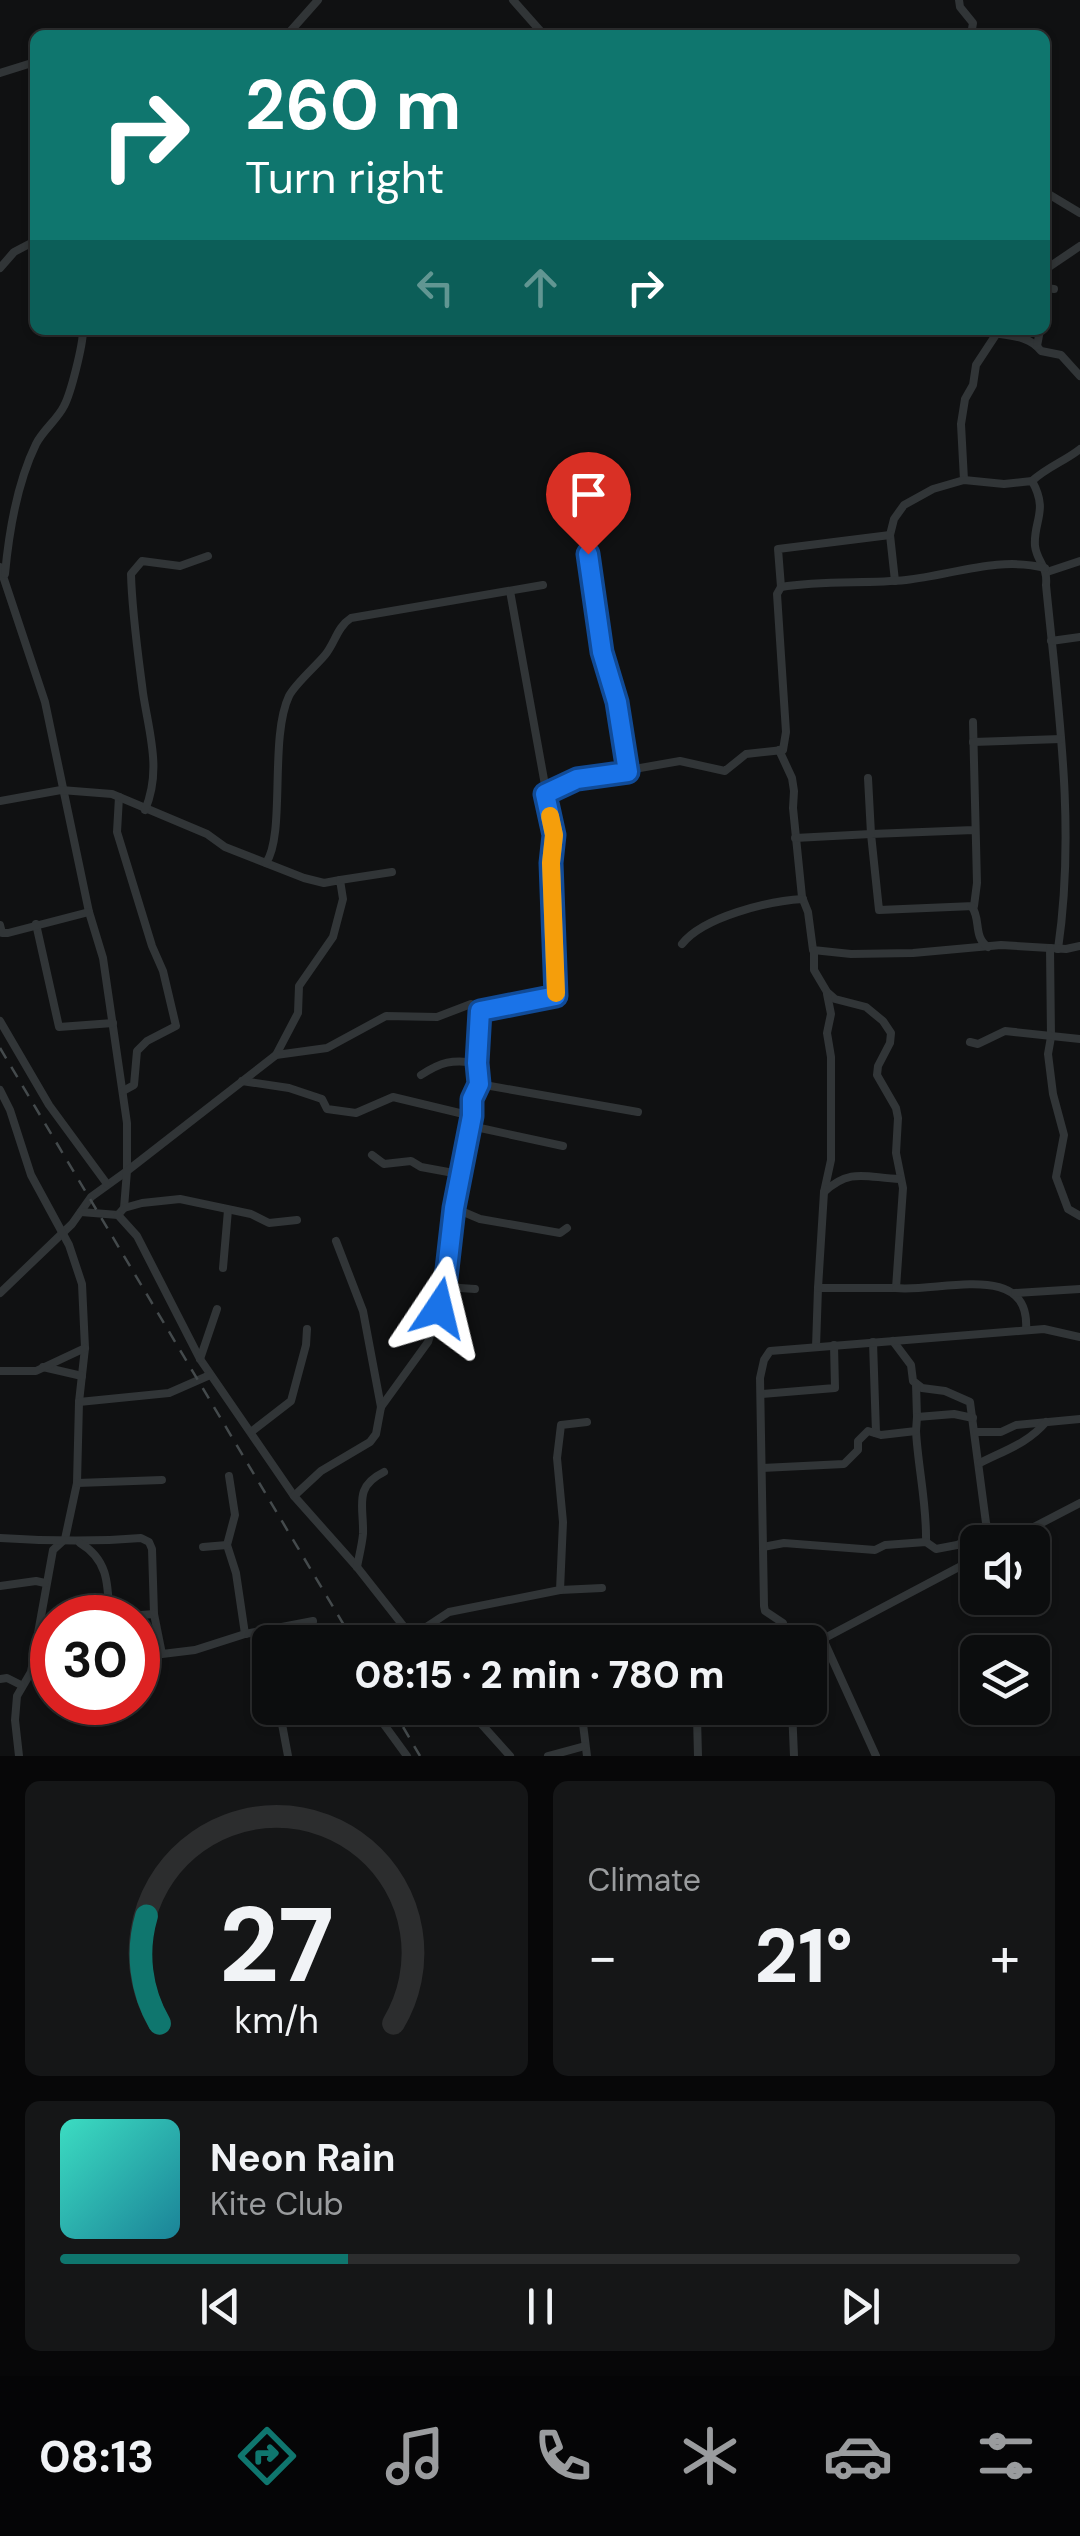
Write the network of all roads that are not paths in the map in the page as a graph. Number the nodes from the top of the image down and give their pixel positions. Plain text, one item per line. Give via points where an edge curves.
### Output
1 (318, 0) edge
2 (513, 0) edge
3 (958, 0) edge
4 (291, 30) edge
5 (540, 30) edge
6 (971, 30) edge
7 (30, 64) edge
8 (0, 73) edge
9 (1050, 195) edge
10 (1054, 198) junction
11 (1050, 201) edge
12 (1080, 212) edge
13 (30, 243) edge
14 (1080, 246) edge
15 (3, 260) edge
16 (1050, 265) edge
17 (0, 268) edge
18 (83, 335) edge
19 (997, 335) edge
20 (1010, 335) edge
21 (1039, 335) edge
22 (1037, 346) junction
23 (1080, 376) edge
24 (1080, 448) edge
25 (1073, 461) edge
26 (964, 480) junction
27 (1032, 481) junction
28 (582, 518) dead end
29 (890, 535) junction
30 (208, 556) dead end
31 (1080, 561) edge
32 (0, 567) edge
33 (1046, 570) junction
34 (4, 577) junction
35 (895, 581) junction
36 (543, 585) dead end
37 (781, 587) junction
38 (510, 591) junction
39 (1080, 637) edge
40 (1051, 640) junction
41 (972, 722) dead end
42 (1061, 739) junction
43 (973, 742) junction
44 (779, 750) junction
45 (628, 772) junction
46 (868, 778) dead end
47 (61, 790) junction
48 (545, 794) junction
49 (119, 797) junction
50 (1080, 798) edge
51 (0, 801) edge
52 (1066, 801) junction
53 (144, 810) junction
54 (974, 830) junction
55 (871, 834) junction
56 (796, 838) junction
57 (266, 863) junction
58 (392, 872) dead end
59 (340, 880) junction
60 (803, 898) junction
61 (972, 906) junction
62 (88, 912) junction
63 (36, 924) junction
64 (0, 925) edge
65 (682, 944) dead end
66 (988, 946) junction
67 (1080, 946) edge
68 (1054, 948) junction
69 (814, 950) junction
70 (827, 992) junction
71 (480, 1011) junction
72 (0, 1021) edge
73 (113, 1023) junction
74 (1051, 1037) junction
75 (1080, 1038) edge
76 (970, 1042) dead end
77 (276, 1055) junction
78 (477, 1063) junction
79 (421, 1075) dead end
80 (242, 1081) junction
81 (479, 1084) junction
82 (0, 1090) edge
83 (122, 1091) junction
84 (638, 1112) dead end
85 (472, 1121) junction
86 (563, 1146) dead end
87 (372, 1155) dead end
88 (127, 1170) junction
89 (460, 1174) junction
90 (900, 1179) junction
91 (107, 1184) junction
92 (824, 1192) junction
93 (454, 1208) junction
94 (228, 1210) junction
95 (121, 1211) junction
96 (81, 1212) junction
97 (1080, 1216) edge
98 (297, 1220) dead end
99 (566, 1228) dead end
100 (62, 1234) junction
101 (336, 1240) dead end
102 (222, 1268) dead end
103 (445, 1287) junction
104 (818, 1288) junction
105 (896, 1288) junction
106 (1080, 1288) edge
107 (476, 1289) dead end
108 (0, 1292) edge
109 (1015, 1293) junction
110 (217, 1309) dead end
111 (306, 1329) dead end
112 (1026, 1330) junction
113 (1080, 1336) edge
114 (894, 1341) junction
115 (873, 1342) junction
116 (834, 1345) junction
117 (816, 1346) junction
118 (85, 1348) junction
119 (200, 1359) junction
120 (43, 1367) junction
121 (0, 1371) edge
122 (210, 1375) junction
123 (82, 1376) junction
124 (916, 1384) junction
125 (760, 1394) junction
126 (79, 1402) junction
127 (381, 1407) junction
128 (917, 1418) junction
129 (973, 1418) junction
130 (1080, 1419) edge
131 (587, 1422) dead end
132 (1046, 1422) junction
133 (916, 1431) junction
134 (251, 1432) junction
135 (976, 1432) junction
136 (876, 1433) junction
137 (980, 1464) junction
138 (762, 1468) junction
139 (384, 1472) dead end
140 (229, 1476) dead end
141 (162, 1480) dead end
142 (77, 1483) junction
143 (294, 1496) junction
144 (1080, 1503) edge
145 (987, 1525) edge
146 (1038, 1525) edge
147 (0, 1538) edge
148 (65, 1539) junction
149 (960, 1541) edge
150 (926, 1542) junction
151 (80, 1543) junction
152 (226, 1545) junction
153 (763, 1546) junction
154 (203, 1547) dead end
155 (358, 1567) junction
156 (960, 1567) edge
157 (46, 1584) junction
158 (0, 1586) edge
159 (602, 1588) dead end
160 (560, 1590) junction
161 (107, 1595) edge
162 (153, 1595) edge
163 (313, 1621) dead end
164 (296, 1625) edge
165 (402, 1625) edge
166 (433, 1625) edge
167 (784, 1625) edge
168 (252, 1633) edge
169 (246, 1634) junction
170 (827, 1637) edge
171 (160, 1644) edge
172 (827, 1648) edge
173 (0, 1679) edge
174 (21, 1685) junction
175 (282, 1725) edge
176 (384, 1725) edge
177 (482, 1725) edge
178 (583, 1725) edge
179 (697, 1725) edge
180 (793, 1725) edge
181 (586, 1751) edge
182 (19, 1756) edge
183 (288, 1756) edge
184 (407, 1756) edge
185 (510, 1756) edge
186 (548, 1756) edge
187 (698, 1756) edge
188 (794, 1756) edge
189 (876, 1756) edge

1 - 4 street
2 - 5 street
3 - 6 street
7 - 8 street
9 - 10 street
10 - 11 street
10 - 12 street
13 - 15 street
14 - 16 street
15 - 17 street
18 - 34 street via 64,406 31,456
19 - 26 street via 976,365 965,400
20 - 22 street
21 - 22 street
22 - 23 street via 1061,355
24 - 25 street
25 - 27 street
26 - 27 street
26 - 29 street via 904,505
27 - 33 street via 1041,520 1035,547
28 - 45 street
29 - 35 street
29 - 37 street via 778,549
30 - 53 street via 180,566 142,562 131,574 154,746
31 - 33 street
32 - 34 street
33 - 35 street via 1028,563 979,566
33 - 40 street
34 - 47 street via 45,702
35 - 37 street
36 - 38 street
37 - 44 street via 786,732
38 - 48 street
38 - 57 street via 341,624 332,647 290,694 276,770 273,851
39 - 40 street
40 - 42 street
41 - 43 street
42 - 43 street
42 - 52 street
43 - 54 street
44 - 45 street via 746,754 725,771 680,761
44 - 56 street via 792,778
45 - 48 street via 577,779
46 - 55 street
47 - 49 street
47 - 51 street
47 - 62 street
48 - 71 street via 554,835 556,996
49 - 53 street
49 - 83 street via 117,832 176,1026 137,1051 134,1085
50 - 52 street
52 - 68 street
53 - 57 street
54 - 55 street
54 - 61 street
55 - 56 street
55 - 61 street via 879,910
56 - 60 street
57 - 59 street via 324,883
58 - 59 street
59 - 77 street via 333,937 299,986 298,1013
60 - 65 street via 700,926
60 - 69 street
61 - 66 street
62 - 63 street
62 - 73 street
63 - 64 street via 8,933
63 - 73 street via 58,1027
66 - 68 street
66 - 69 street via 913,953
67 - 68 street
68 - 74 street
69 - 70 street via 814,970
70 - 90 street via 866,1006 891,1033 877,1075 896,1108
70 - 92 street via 832,1160
71 - 77 street via 471,1004 437,1017 386,1016 327,1048
71 - 78 street
72 - 91 street via 49,1105
73 - 83 street
74 - 75 street
74 - 76 street via 1005,1031
74 - 97 street via 1049,1068 1064,1134 1056,1177 1068,1210
77 - 80 street
78 - 79 street via 454,1059
78 - 81 street
80 - 85 street via 289,1088 344,1114 392,1097
80 - 88 street
81 - 84 street
81 - 85 street
82 - 100 street via 31,1176
83 - 88 street
85 - 86 street
85 - 89 street
87 - 89 street via 384,1164 411,1162
88 - 91 street
88 - 95 street
89 - 93 street
90 - 92 street via 855,1174
90 - 105 street
91 - 96 street
92 - 104 street
93 - 99 street via 480,1219 560,1233
93 - 103 street
94 - 95 street via 180,1199
94 - 98 street via 269,1223
94 - 102 street
95 - 96 street
95 - 119 street
96 - 100 street
100 - 108 street
100 - 118 street via 82,1284
101 - 127 street via 363,1311
103 - 107 street
103 - 127 street via 428,1342
104 - 105 street
104 - 117 street
105 - 109 street via 985,1285
106 - 109 street
109 - 112 street via 1028,1313
110 - 119 street
111 - 134 street via 291,1401
112 - 113 street
112 - 114 street
114 - 115 street
114 - 124 street
115 - 116 street
115 - 136 street
116 - 117 street
116 - 125 street via 835,1388
117 - 125 street via 770,1351
118 - 120 street
118 - 123 street
119 - 122 street
120 - 121 street
120 - 123 street
122 - 126 street via 170,1393
122 - 134 street
123 - 126 street
124 - 128 street
124 - 129 street via 970,1402
125 - 138 street
126 - 142 street
127 - 143 street via 370,1442
128 - 129 street
128 - 133 street
129 - 135 street
130 - 132 street
131 - 160 street via 561,1425
132 - 135 street
132 - 137 street via 1022,1445
133 - 136 street
133 - 150 street
134 - 143 street
135 - 137 street
136 - 138 street via 868,1431 844,1464
137 - 145 street
138 - 153 street
139 - 155 street via 363,1495
140 - 152 street via 235,1515
141 - 142 street
142 - 148 street
143 - 155 street
144 - 146 street
147 - 148 street
148 - 151 street
148 - 157 street via 52,1550
149 - 150 street via 936,1549
150 - 153 street via 875,1550
151 - 161 street via 103,1565
151 - 162 street via 149,1542
152 - 154 street
152 - 169 street
153 - 167 street via 765,1611
155 - 165 street
156 - 170 street
157 - 158 street
157 - 174 street via 31,1672
159 - 160 street
160 - 166 street via 449,1612
163 - 164 street
168 - 169 street
169 - 171 street via 162,1654
172 - 189 street
173 - 174 street
174 - 182 street via 15,1720
175 - 183 street
176 - 184 street
177 - 185 street
178 - 181 street
179 - 187 street
180 - 188 street
181 - 186 street

